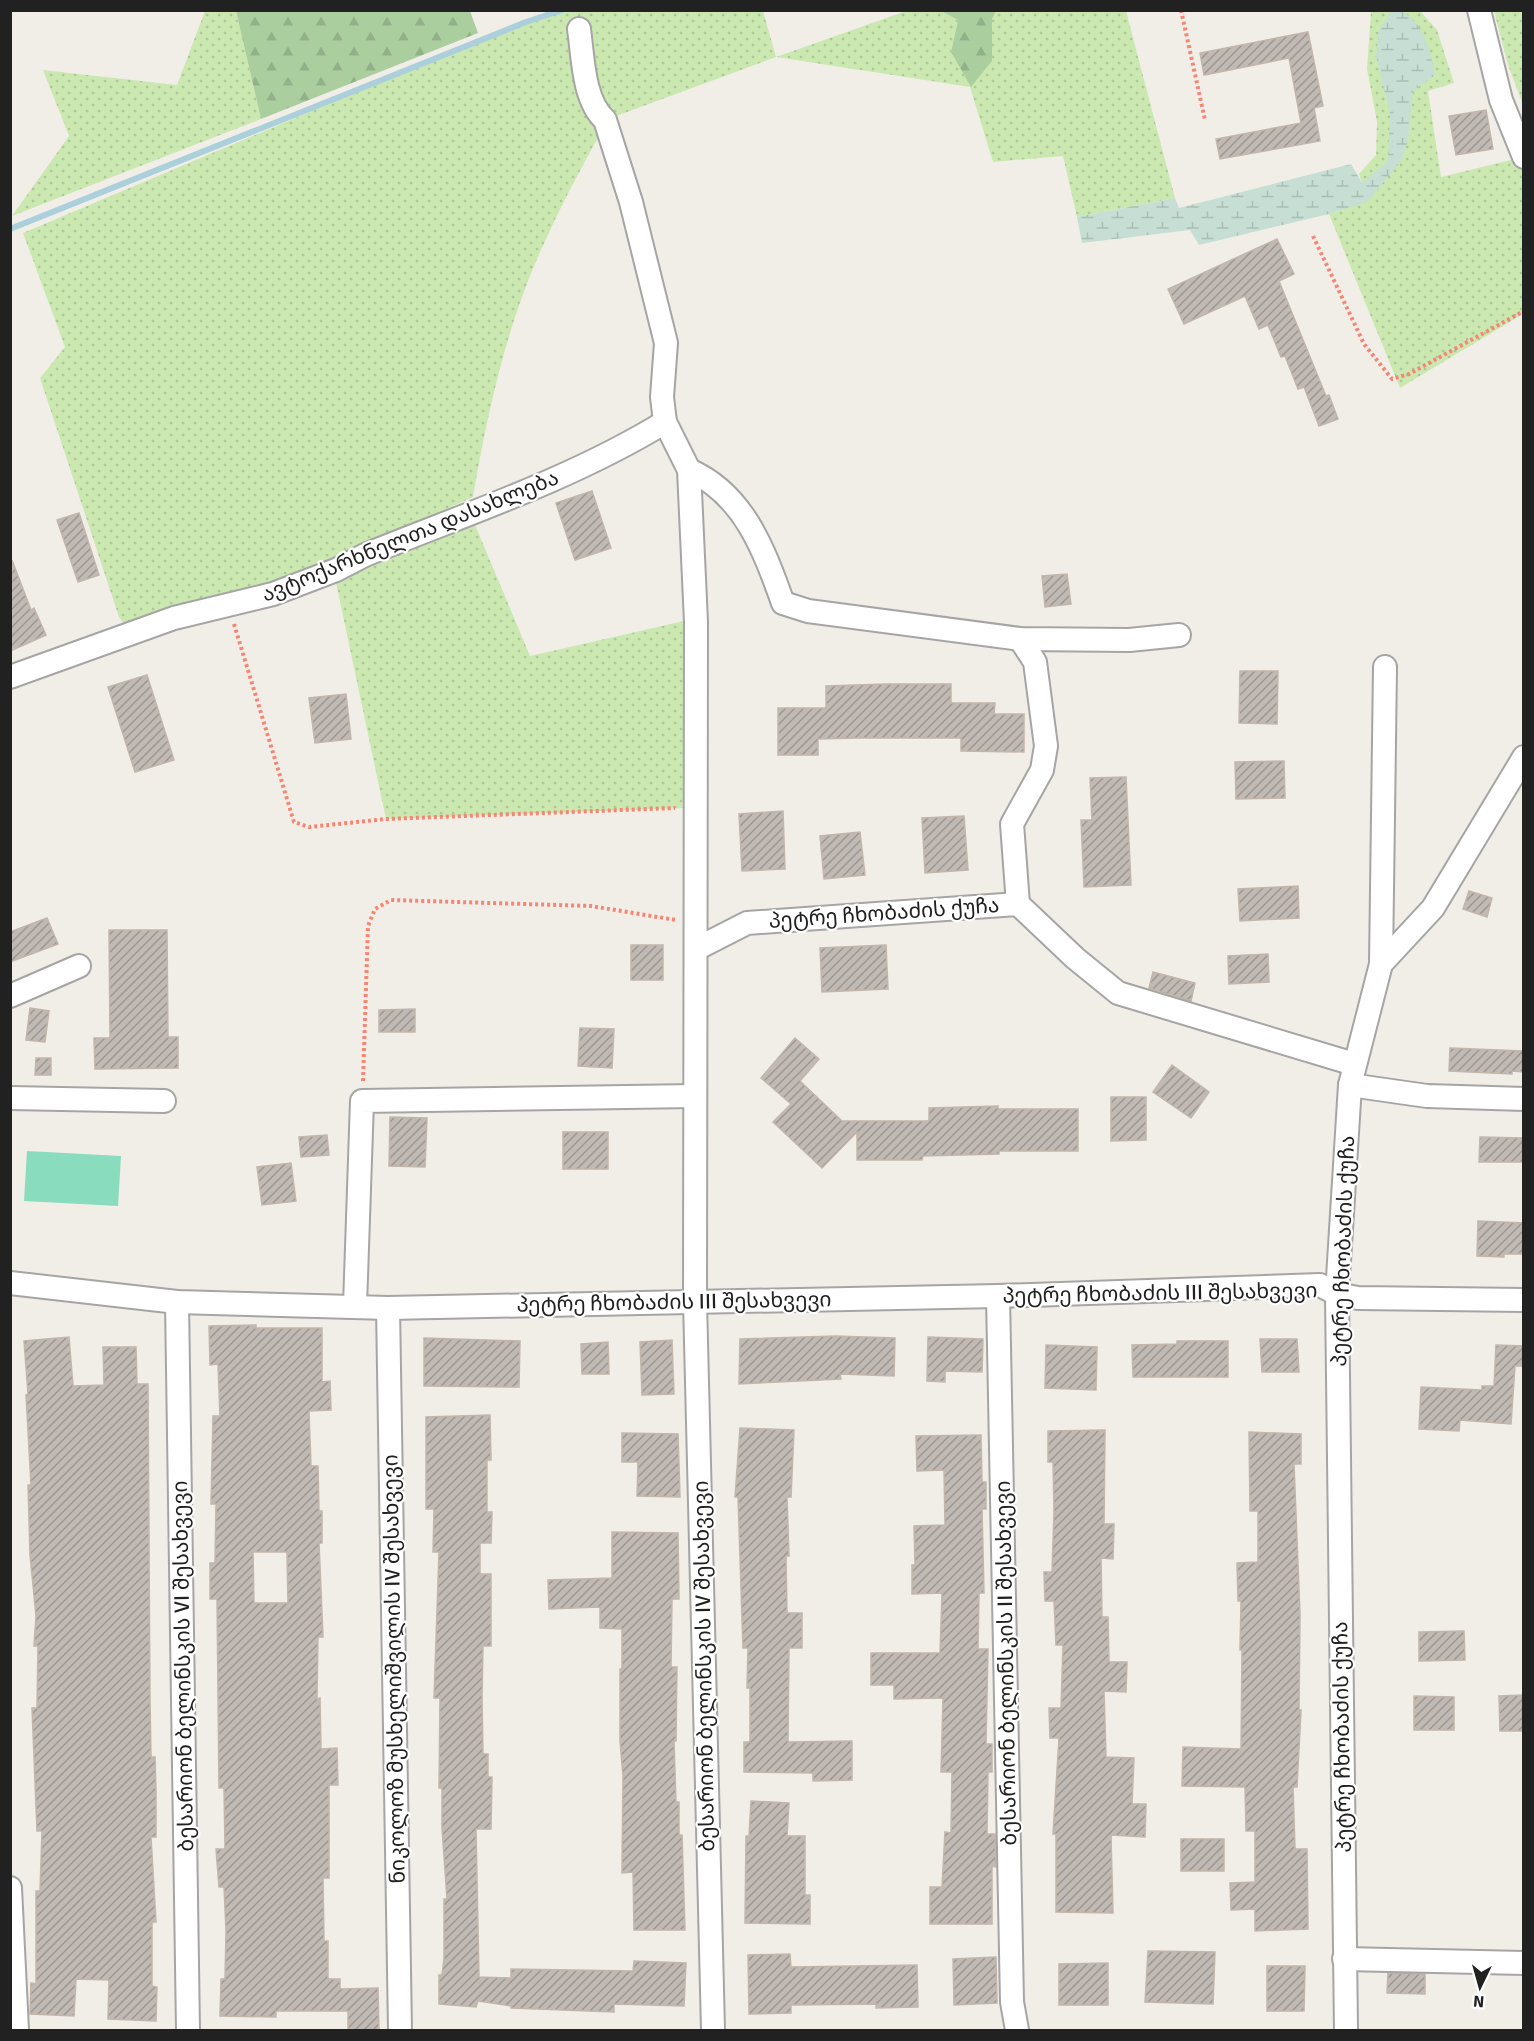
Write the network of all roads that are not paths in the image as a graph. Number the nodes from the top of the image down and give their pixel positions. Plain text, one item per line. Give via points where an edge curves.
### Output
1 (1479, 10) edge
2 (579, 29) dead end
3 (1524, 157) edge
4 (665, 422) junction
5 (689, 470) junction
6 (1179, 635) dead end
7 (1020, 639) junction
8 (1385, 667) dead end
9 (10, 678) edge
10 (1524, 757) edge
11 (1018, 904) junction
12 (698, 948) junction
13 (1381, 964) junction
14 (79, 966) dead end
15 (10, 996) edge
16 (1352, 1075) junction
17 (695, 1096) junction
18 (10, 1098) edge
19 (1524, 1099) edge
20 (164, 1101) dead end
21 (10, 1283) edge
22 (1337, 1294) junction
23 (998, 1296) junction
24 (1524, 1300) edge
25 (695, 1301) junction
26 (177, 1302) junction
27 (355, 1306) junction
28 (388, 1308) junction
29 (10, 1887) edge
30 (1344, 1959) junction
31 (1524, 1963) edge
32 (17, 2031) edge
33 (188, 2031) edge
34 (400, 2031) edge
35 (713, 2031) edge
36 (1017, 2031) edge
37 (1346, 2031) edge

1 - 3 street via 1501,100
2 - 4 street via 584,72 596,111 605,120 631,202 666,343 662,397
4 - 5 street
4 - 9 street, ავტოქარხნელთა დასახლება via 565,475 336,570 273,594 174,618
5 - 7 street via 710,479 731,498 763,547 783,603 808,611
5 - 12 street via 696,622 694,923
6 - 7 street via 1129,640
7 - 11 street via 1035,663 1046,746 1042,770 1012,824
8 - 13 street
10 - 13 street via 1433,908
11 - 12 street, პეტრე ჩხობაძის ქუჩა via 747,923
11 - 16 street, პეტრე ჩხობაძის ქუჩა via 1118,993
12 - 17 street
13 - 16 street
14 - 15 street
16 - 19 street via 1426,1096
16 - 22 street, პეტრე ჩხობაძის ქუჩა
17 - 25 street
17 - 27 street via 362,1101
18 - 20 street
21 - 26 street, პეტრე ჩხობაძის III შესახვევი
22 - 23 street, პეტრე ჩხობაძის III შესახვევი via 1320,1285
22 - 24 street, პეტრე ჩხობაძის III შესახვევი via 1358,1298
22 - 30 street, პეტრე ჩხობაძის ქუჩა
23 - 25 street, პეტრე ჩხობაძის III შესახვევი
23 - 36 street, ბესარიონ ბელინსკის II შესახვევი via 1012,2002
25 - 28 street, პეტრე ჩხობაძის III შესახვევი
25 - 35 street, ბესარიონ ბელინსკის IV შესახვევი
26 - 27 street, პეტრე ჩხობაძის III შესახვევი
26 - 33 street, ბესარიონ ბელინსკის VI შესახვევი
27 - 28 street, პეტრე ჩხობაძის III შესახვევი
28 - 34 street, ნიკოლოზ მუსხელიშვილის IV შესახვევი
29 - 32 street
30 - 31 street
30 - 37 street, პეტრე ჩხობაძის ქუჩა

